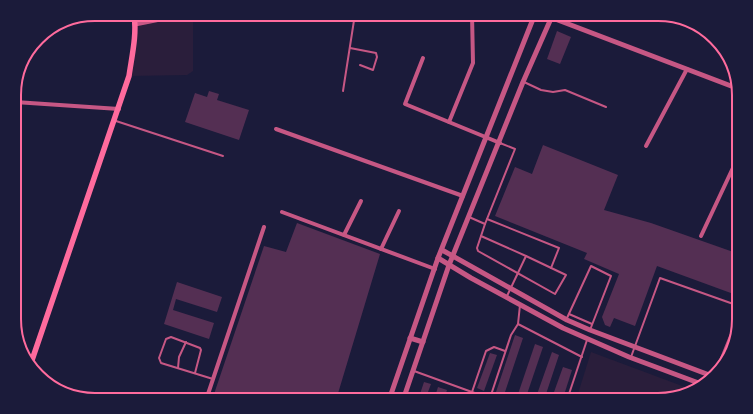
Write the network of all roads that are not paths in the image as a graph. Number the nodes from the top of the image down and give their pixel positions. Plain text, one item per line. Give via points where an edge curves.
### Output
1 (135, 21) edge
2 (150, 21) edge
3 (354, 21) edge
4 (472, 21) edge
5 (532, 21) edge
6 (550, 21) edge
7 (565, 21) edge
8 (135, 24) junction
9 (350, 48) junction
10 (423, 58) dead end
11 (360, 65) dead end
12 (687, 69) junction
13 (523, 82) junction
14 (731, 86) edge
15 (343, 91) dead end
16 (21, 102) edge
17 (606, 107) dead end
18 (119, 108) junction
19 (114, 120) junction
20 (449, 122) junction
21 (276, 129) dead end
22 (486, 137) junction
23 (500, 143) junction
24 (646, 146) dead end
25 (223, 156) dead end
26 (732, 170) edge
27 (463, 196) junction
28 (361, 200) dead end
29 (399, 211) dead end
30 (282, 212) dead end
31 (469, 217) junction
32 (488, 218) junction
33 (485, 224) junction
34 (264, 227) dead end
35 (344, 235) junction
36 (481, 236) junction
37 (701, 236) dead end
38 (381, 249) junction
39 (442, 250) junction
40 (453, 255) junction
41 (526, 256) junction
42 (438, 258) junction
43 (449, 265) junction
44 (551, 268) junction
45 (434, 269) junction
46 (517, 274) junction
47 (511, 288) junction
48 (507, 297) junction
49 (520, 304) junction
50 (732, 304) edge
51 (569, 314) junction
52 (567, 320) junction
53 (518, 324) junction
54 (592, 324) junction
55 (590, 330) junction
56 (410, 338) junction
57 (587, 340) junction
58 (728, 341) edge
59 (186, 342) junction
60 (423, 342) junction
61 (634, 348) junction
62 (506, 351) junction
63 (723, 354) edge
64 (582, 357) junction
65 (32, 358) edge
66 (631, 358) junction
67 (178, 368) junction
68 (413, 371) junction
69 (195, 374) junction
70 (708, 374) edge
71 (213, 379) junction
72 (696, 382) edge
73 (472, 392) junction
74 (208, 393) edge
75 (391, 393) edge
76 (405, 393) edge
77 (475, 393) edge
78 (492, 393) edge
79 (569, 393) edge

1 - 8 main road
2 - 8 street
3 - 9 lane
4 - 20 street via 473,63
5 - 22 street
6 - 13 street
7 - 12 street
8 - 18 main road via 129,76
9 - 11 lane via 376,53 373,70
9 - 15 lane
10 - 20 street via 405,104
12 - 14 street
12 - 24 street
13 - 17 lane via 541,90 565,90
13 - 23 street
16 - 18 street
18 - 19 main road
19 - 25 lane
19 - 65 main road
20 - 22 street
21 - 27 street
22 - 23 street
22 - 27 street
23 - 31 street
23 - 32 lane via 515,149
26 - 37 street
27 - 39 street
28 - 35 street
29 - 38 street
30 - 35 street
31 - 33 lane
31 - 40 street
32 - 33 lane
32 - 44 lane via 559,248
33 - 36 lane
34 - 71 street
35 - 38 street
36 - 41 lane
36 - 46 lane via 478,251
38 - 45 street
39 - 40 street
39 - 42 street
40 - 43 street
40 - 47 street
41 - 44 lane
41 - 46 lane
42 - 43 street
42 - 45 street
43 - 48 street
43 - 60 street
44 - 46 lane via 566,275 555,294
45 - 56 street
46 - 47 lane
47 - 48 lane
47 - 52 street
48 - 49 street
49 - 53 lane
49 - 57 street
50 - 61 lane via 660,278
51 - 52 lane
51 - 54 lane
51 - 54 lane via 591,266 611,276
52 - 55 street
53 - 62 lane
53 - 64 lane
54 - 55 lane
55 - 61 street
56 - 60 street
56 - 75 street
57 - 64 lane
57 - 66 street
58 - 63 lane
59 - 67 lane via 179,357
59 - 67 lane via 171,337 166,339 159,358 161,364
59 - 69 lane via 201,350
60 - 68 street
61 - 66 lane
61 - 70 street
62 - 73 lane via 494,347 486,351
62 - 78 lane
64 - 79 lane
66 - 72 street
67 - 69 lane
68 - 73 lane
68 - 76 street
69 - 71 lane
71 - 74 street
73 - 77 lane

